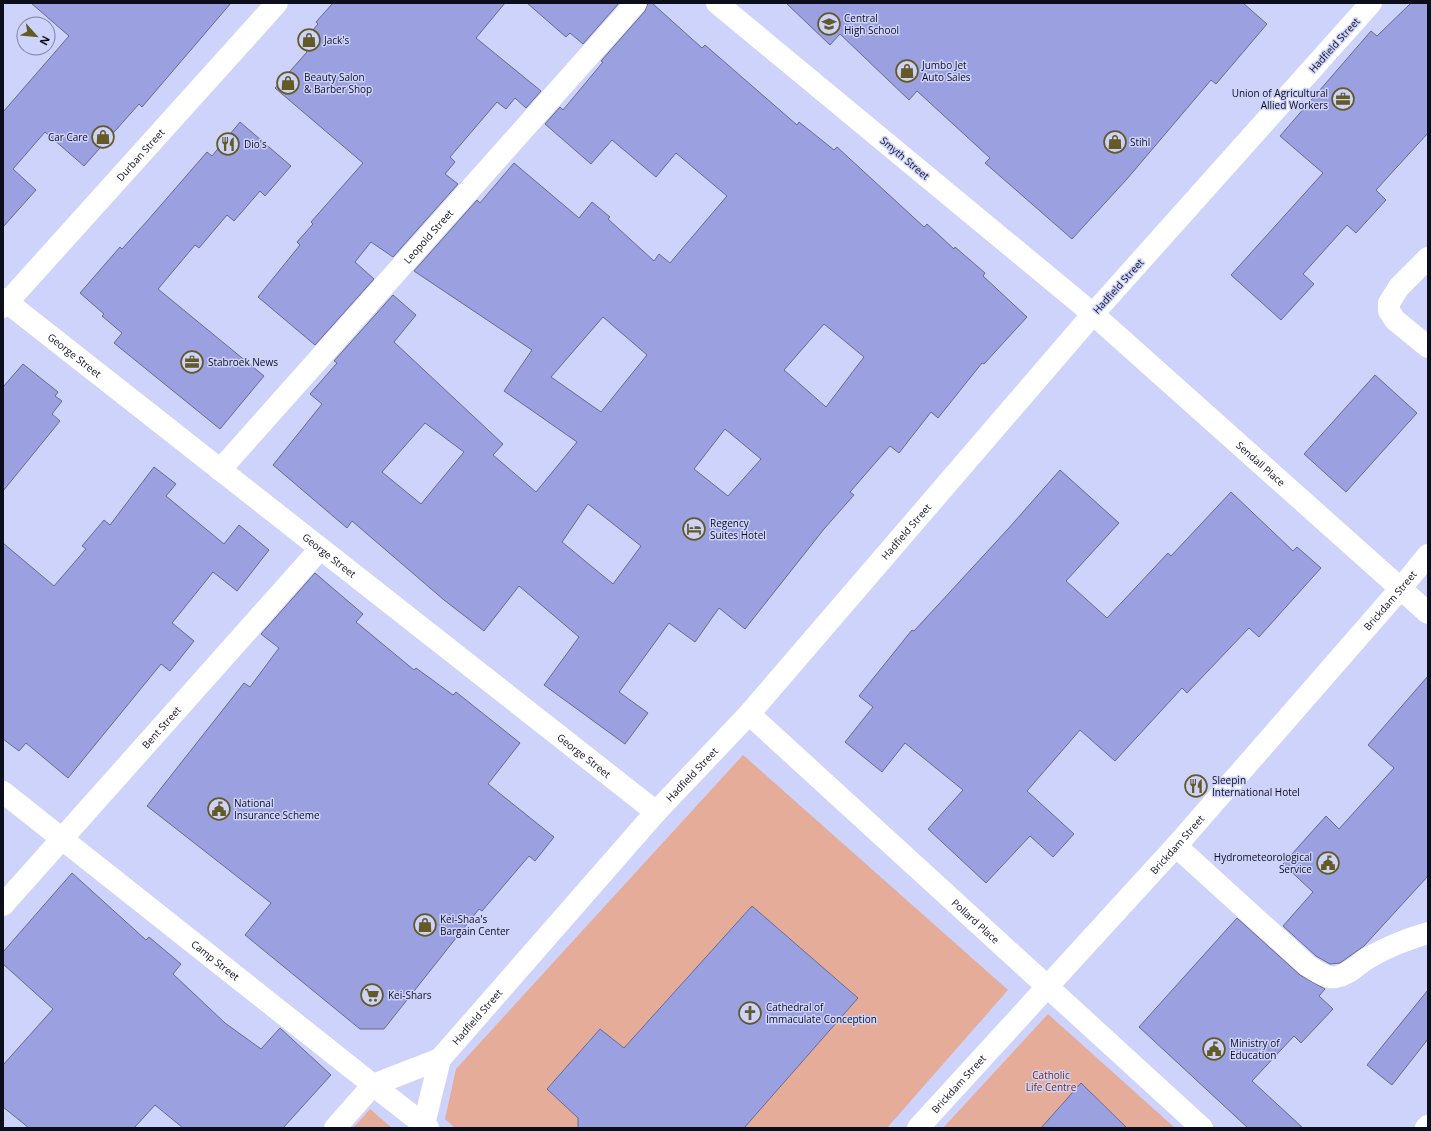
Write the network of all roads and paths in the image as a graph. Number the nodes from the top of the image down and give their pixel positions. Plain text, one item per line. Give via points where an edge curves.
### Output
1 (277, 3) edge
2 (636, 3) edge
3 (717, 3) edge
4 (1371, 3) edge
5 (1428, 258) edge
6 (4, 302) edge
7 (1093, 314) junction
8 (1428, 347) edge
9 (220, 470) junction
10 (320, 549) junction
11 (1428, 555) edge
12 (1401, 588) junction
13 (1428, 613) edge
14 (749, 714) junction
15 (3, 792) edge
16 (656, 812) junction
17 (62, 839) junction
18 (1176, 846) junction
19 (3, 906) edge
20 (1428, 933) edge
21 (1046, 985) junction
22 (440, 1059) junction
23 (373, 1085) junction
24 (424, 1127) edge
25 (334, 1128) edge
26 (918, 1128) edge
27 (1202, 1128) edge

1 - 6 street, Durban Street
2 - 9 street, Leopold Street
3 - 7 street, Smyth Street
4 - 7 street, Hadfield Street
5 - 8 street via 1400,287 1389,303 1389,311 1395,320
6 - 9 street, George Street
7 - 12 street, Sendall Place
7 - 14 street, Hadfield Street
9 - 10 street, George Street
10 - 16 street, George Street
10 - 17 street, Bent Street
11 - 12 street, Brickdam Street
12 - 13 street, Sendall Place
12 - 18 street, Brickdam Street
14 - 16 street, Hadfield Street
14 - 21 street, Pollard Place
15 - 17 street, Camp Street
16 - 22 street, Hadfield Street
17 - 19 street, Bent Street
17 - 23 street, Camp Street
18 - 20 street via 1299,958 1322,975 1336,977 1410,938
18 - 21 street, Brickdam Street
21 - 26 street, Brickdam Street
21 - 27 street, Pollard Place
22 - 23 street, Hadfield Street
22 - 24 street, Hadfield Street
23 - 24 street, Camp Street
23 - 25 street, Hadfield Street

